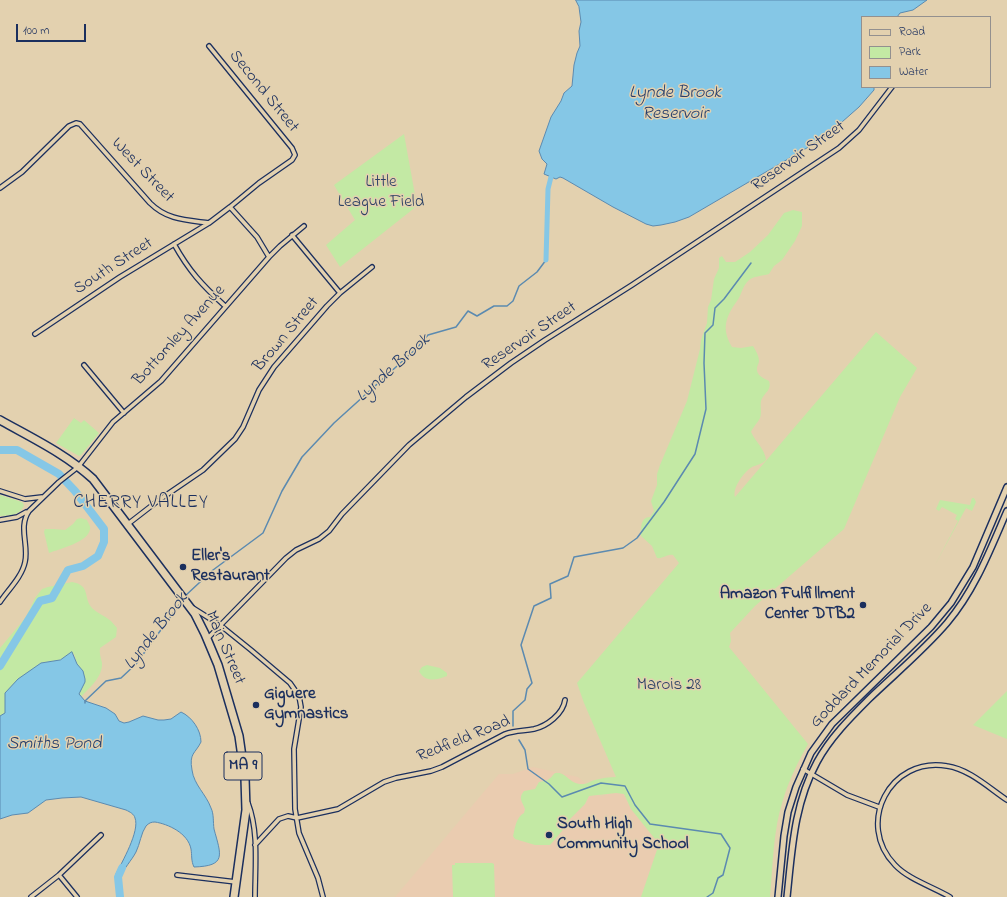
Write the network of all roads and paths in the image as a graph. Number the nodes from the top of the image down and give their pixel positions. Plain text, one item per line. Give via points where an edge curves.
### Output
1 (209, 46) dead end
2 (891, 88) edge
3 (0, 188) edge
4 (230, 207) junction
5 (209, 222) junction
6 (304, 226) dead end
7 (292, 235) junction
8 (174, 244) junction
9 (269, 257) junction
10 (372, 268) dead end
11 (340, 293) junction
12 (225, 306) junction
13 (35, 334) dead end
14 (84, 365) dead end
15 (124, 413) junction
16 (0, 420) edge
17 (78, 467) junction
18 (1007, 487) edge
19 (0, 491) edge
20 (43, 497) junction
21 (29, 511) junction
22 (1007, 511) edge
23 (0, 520) edge
24 (128, 524) junction
25 (185, 600) junction
26 (0, 602) edge
27 (220, 625) junction
28 (208, 639) junction
29 (565, 700) dead end
30 (803, 769) junction
31 (812, 773) junction
32 (246, 797) junction
33 (1007, 800) edge
34 (880, 807) junction
35 (296, 818) junction
36 (101, 835) dead end
37 (255, 845) junction
38 (59, 875) junction
39 (177, 876) dead end
40 (236, 882) junction
41 (31, 897) edge
42 (76, 897) edge
43 (234, 897) edge
44 (255, 897) edge
45 (322, 897) edge
46 (778, 897) edge
47 (788, 897) edge
48 (950, 897) edge

1 - 4 street, Second Street via 295,155 292,160
2 - 27 street, Reservoir Street via 859,130 835,151 532,348 462,401 409,444 329,531 294,551
3 - 5 street, West Street via 22,172 63,131 76,123 80,124 161,213 182,220
4 - 5 street
4 - 9 street via 257,237
5 - 8 street, South Street
6 - 7 street, Bottomley Avenue
7 - 9 street, Bottomley Avenue
7 - 11 street
8 - 12 street via 196,278
8 - 13 street, South Street
9 - 12 street, Bottomley Avenue
10 - 11 street, Brown Street
11 - 24 street, Brown Street via 270,372 238,436 203,470
12 - 15 street, Bottomley Avenue via 165,377
14 - 15 street
15 - 17 street, Bottomley Avenue via 110,426
16 - 17 highway, Main Street / MA 9
17 - 20 street, Bottomley Avenue
17 - 24 highway, Main Street / MA 9 via 96,482
18 - 30 main road, Goddard Memorial Drive via 972,567 951,603 931,627 832,724 818,742
19 - 20 street via 27,499
20 - 21 street, Bottomley Avenue
21 - 23 street via 17,518
21 - 26 street via 24,525 24,565
22 - 31 main road, Goddard Memorial Drive via 976,580 959,608 927,644 850,717 829,743
24 - 25 highway, Main Street / MA 9
25 - 27 street
25 - 28 highway, Main Street / MA 9
27 - 28 street, Reservoir Street
27 - 35 street via 290,683 299,696 301,707 294,749
28 - 32 highway, Main Street / MA 9 via 239,736
29 - 35 street, Redfield Road via 559,713 536,729 505,734 434,770 390,780 338,809
30 - 31 street
30 - 46 main road, Goddard Memorial Drive via 786,823
31 - 34 street via 847,795
31 - 47 main road, Goddard Memorial Drive via 800,804 794,833
32 - 37 street via 253,819
32 - 40 highway, Main Street / MA 9
33 - 34 street via 962,771 935,765 918,768 900,778 886,792
34 - 48 street via 879,836 890,860 910,877
35 - 37 street, Redfield Road via 280,818
35 - 45 street via 318,878
36 - 38 street
37 - 44 street
38 - 41 street
38 - 42 street
39 - 40 street
40 - 43 highway, Main Street / MA 9

